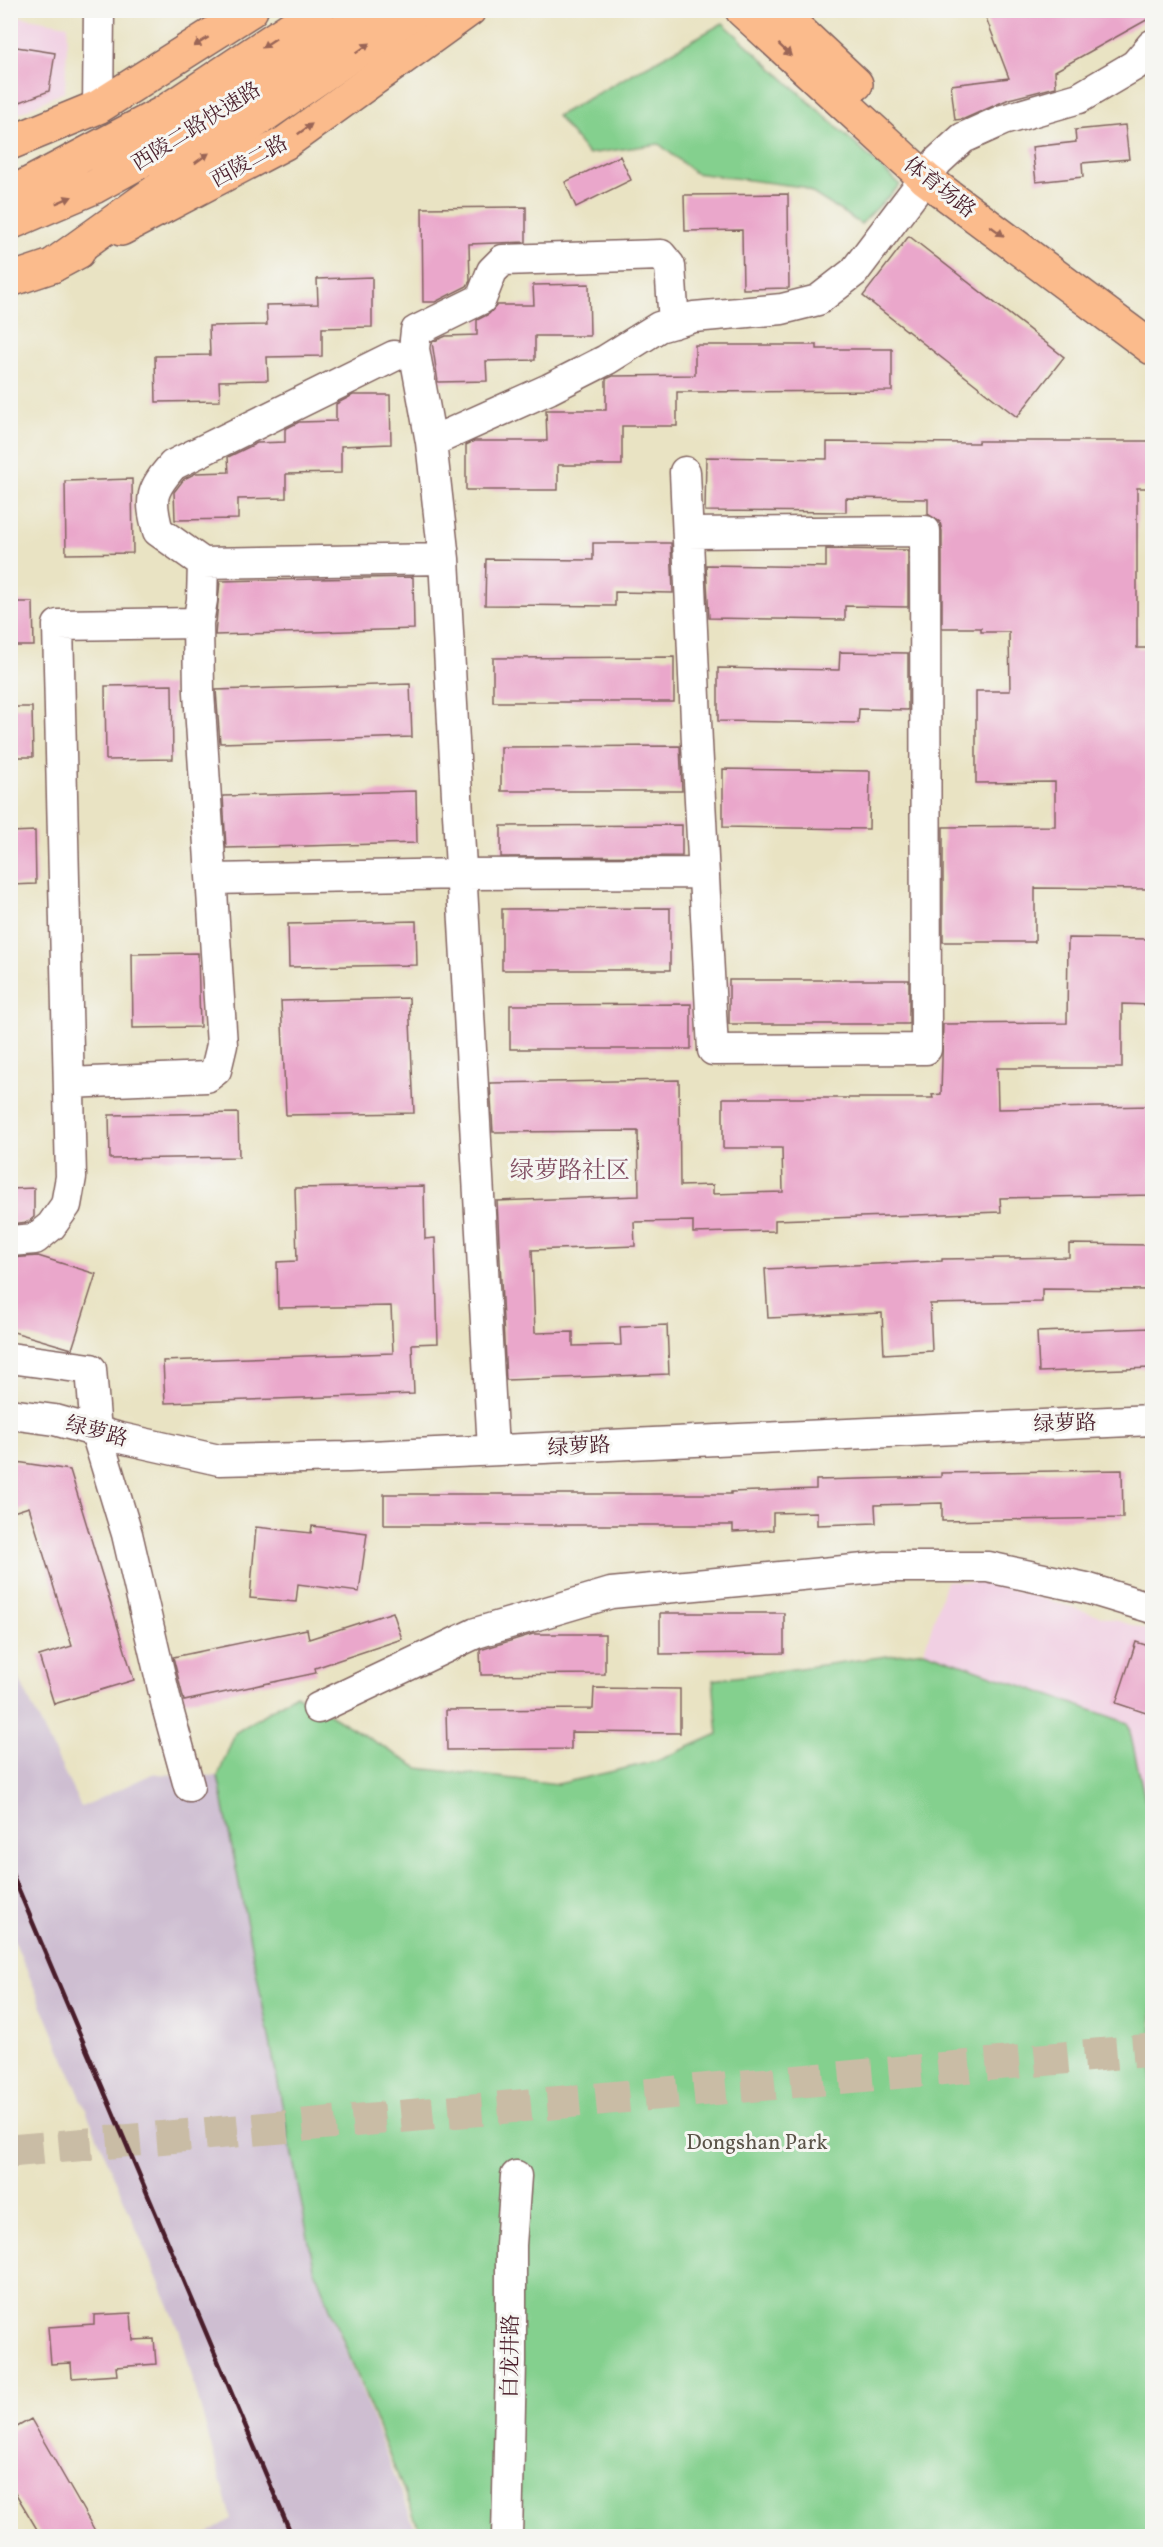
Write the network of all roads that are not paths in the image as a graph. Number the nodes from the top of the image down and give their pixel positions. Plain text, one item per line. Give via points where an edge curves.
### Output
1 (99, 10) edge
2 (251, 10) edge
3 (318, 10) edge
4 (372, 10) edge
5 (417, 10) edge
6 (469, 10) edge
7 (742, 10) edge
8 (777, 10) edge
9 (1152, 45) edge
10 (98, 107) junction
11 (163, 113) junction
12 (10, 143) edge
13 (932, 170) junction
14 (10, 177) edge
15 (10, 194) edge
16 (10, 223) edge
17 (52, 266) junction
18 (10, 280) edge
19 (1152, 320) edge
20 (674, 323) junction
21 (1152, 348) edge
22 (394, 356) dead end
23 (431, 442) junction
24 (685, 472) dead end
25 (688, 533) junction
26 (444, 559) junction
27 (203, 563) junction
28 (198, 623) junction
29 (703, 873) junction
30 (463, 874) junction
31 (212, 879) junction
32 (69, 1083) junction
33 (10, 1241) edge
34 (10, 1358) edge
35 (10, 1414) edge
36 (1152, 1420) edge
37 (96, 1432) junction
38 (493, 1450) junction
39 (1152, 1608) edge
40 (318, 1708) dead end
41 (189, 1786) dead end
42 (516, 2176) dead end
43 (507, 2536) edge

1 - 10 street
2 -> 10 main road
3 -> 11 main road, 西陵二路快速路
16 -> 4 main road, 西陵二路快速路 via 94,187 201,128
17 -> 5 main road
17 -> 6 main road, 西陵二路 via 285,143
7 -> 13 main road, 体育场路
8 - 13 main road, 体育场路
9 - 13 street via 1135,65 1079,98 1003,120 963,138
10 - 12 main road
11 - 14 main road
11 - 15 main road, 西陵二路快速路
13 - 19 main road, 体育场路
13 - 20 street via 854,272 819,300 782,309 694,317
13 -> 21 main road, 体育场路
17 - 18 main road, 西陵二路
20 - 23 street via 659,327 549,389
20 - 23 street via 670,266 661,255 503,260 492,271 481,299 416,331 414,349
22 - 27 street via 173,465 156,484 153,511 158,531
23 - 26 street
24 - 25 street
25 - 29 street
25 - 29 street via 925,531 926,1049 713,1050
26 - 27 street
26 - 30 street
27 - 28 street
28 - 31 street
28 - 32 street via 58,625
29 - 30 street
30 - 31 street
30 - 38 street
31 - 32 street via 222,1045 216,1070 207,1077
32 - 33 street via 71,1177 66,1205 51,1226 35,1239
34 - 37 street via 91,1369
35 - 37 street, 绿萝路 via 55,1420
36 - 38 street, 绿萝路
37 - 38 street, 绿萝路 via 219,1460
37 - 41 street via 127,1534
39 - 40 street via 1086,1588 988,1567 886,1567 611,1593 476,1633
42 - 43 street, 白龙井路 via 511,2245

